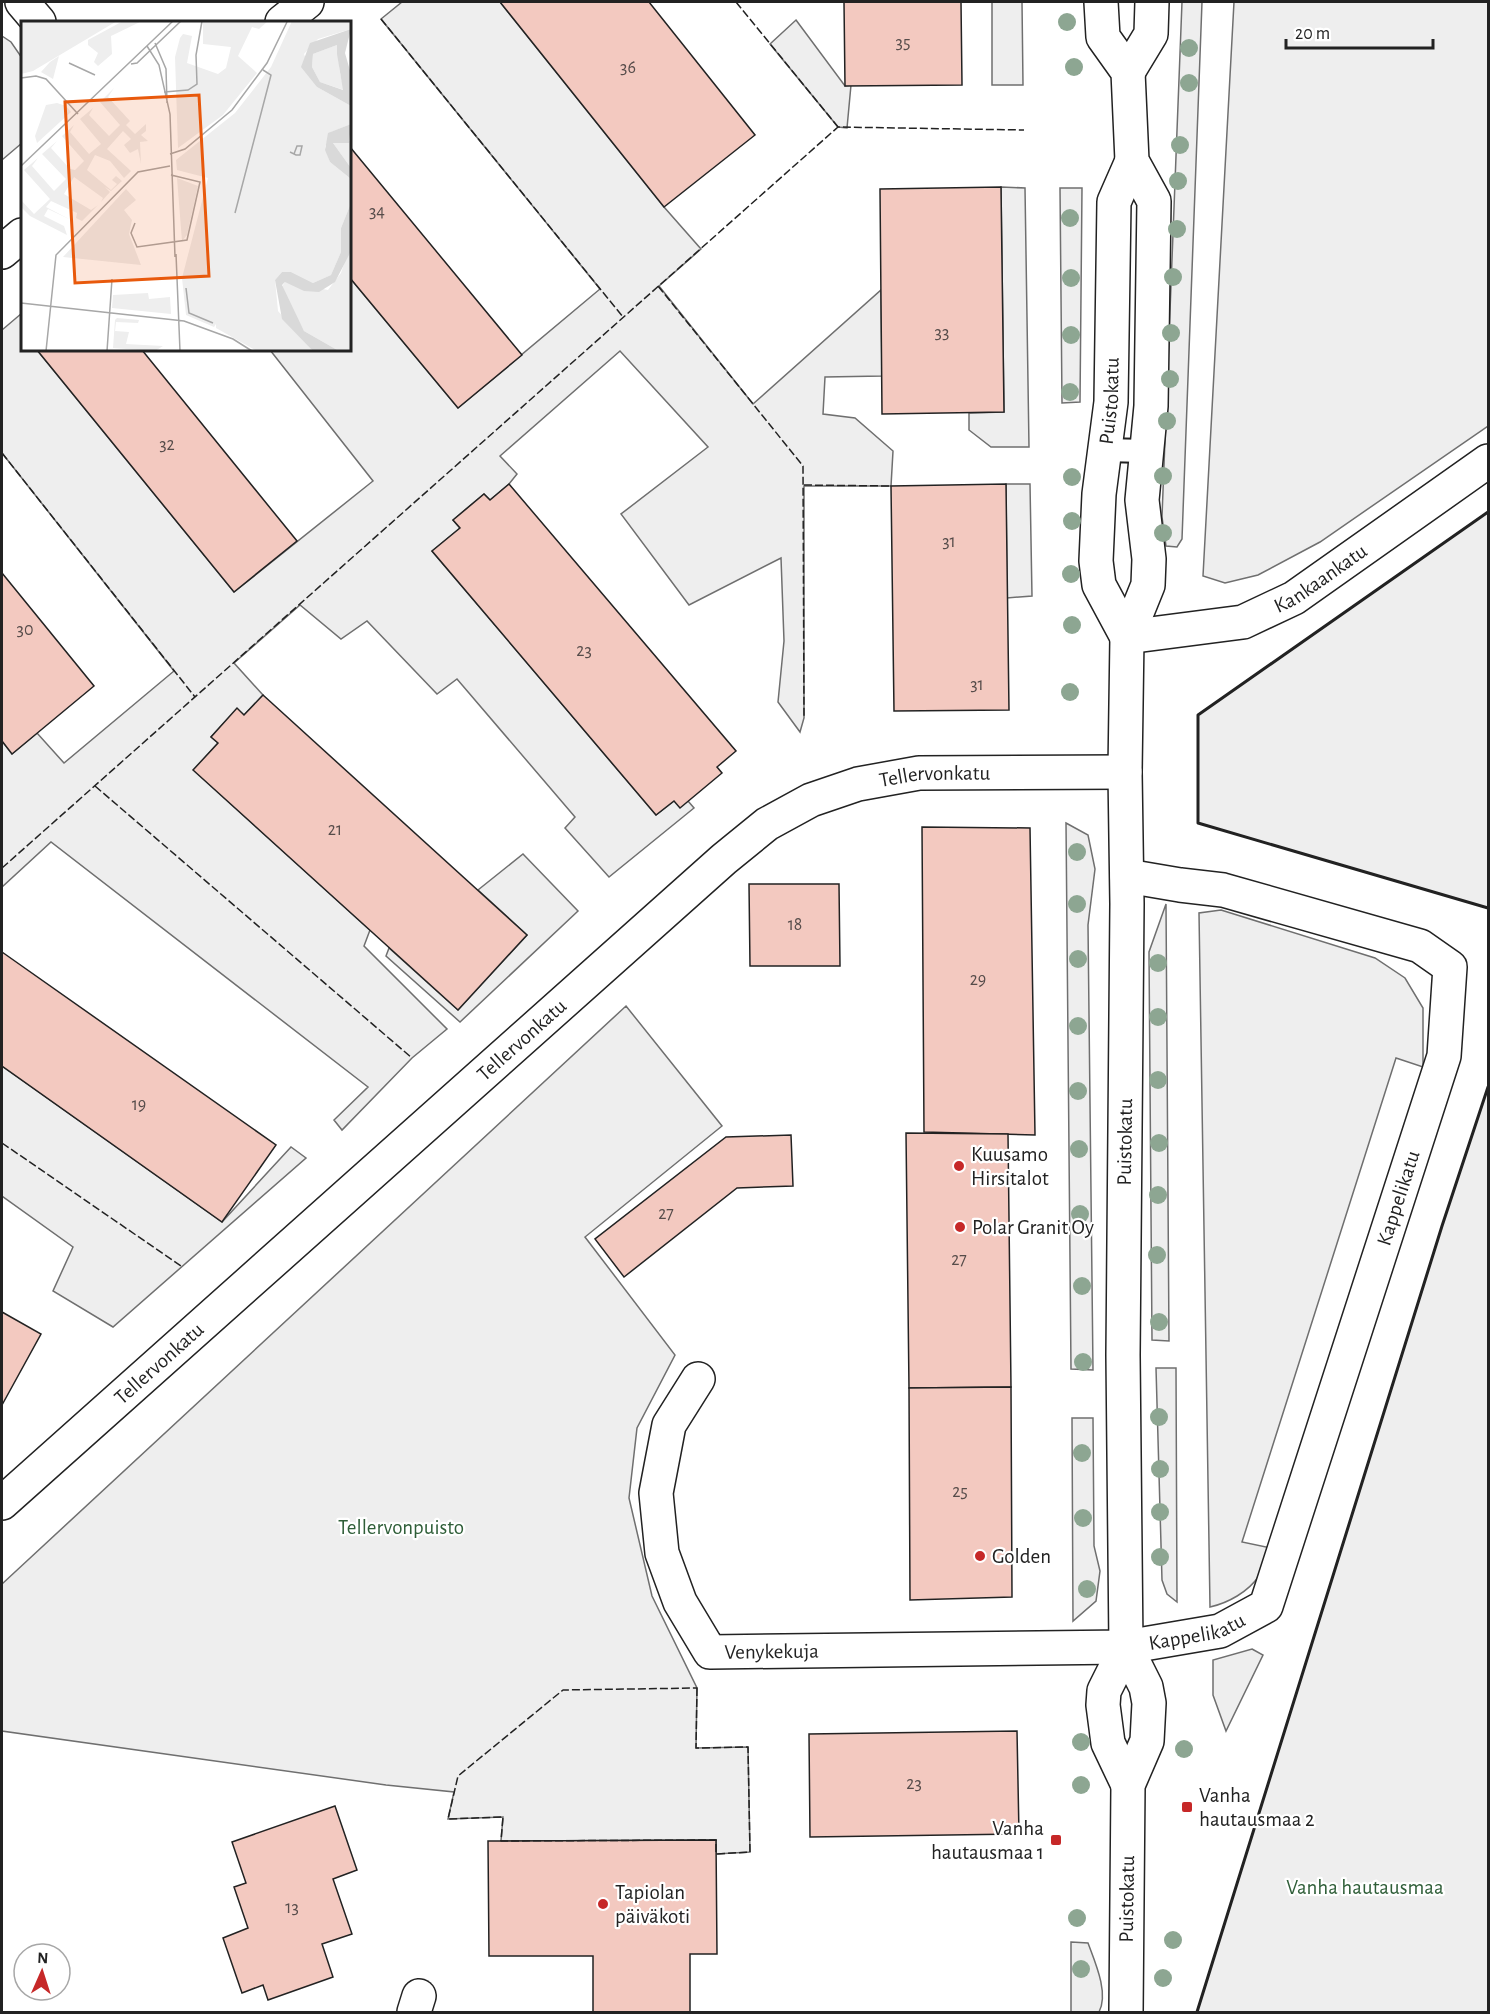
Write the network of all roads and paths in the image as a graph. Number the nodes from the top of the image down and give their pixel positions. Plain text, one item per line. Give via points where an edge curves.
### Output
1 (22, 2) edge
2 (307, 2) edge
3 (1101, 2) edge
4 (1152, 2) edge
5 (38, 21) edge
6 (283, 21) edge
7 (1128, 72) junction
8 (1132, 161) junction
9 (21, 236) edge
10 (2, 252) edge
11 (1104, 450) junction
12 (1146, 451) junction
13 (1488, 461) edge
14 (1127, 637) junction
15 (1125, 772) junction
16 (1127, 876) junction
17 (698, 1379) dead end
18 (2, 1503) edge
19 (1125, 1647) junction
20 (1128, 1785) junction
21 (1126, 2013) edge

1 - 5 street
2 - 6 street
3 - 7 street via 1103,37
4 - 7 street via 1151,34
7 - 8 street, Puistokatu
8 - 11 street, Puistokatu via 1114,202 1111,402
8 - 12 street, Puistokatu via 1154,201 1151,406
9 - 10 street
11 - 12 lane
11 - 14 street, Puistokatu via 1096,561 1099,585
12 - 14 street, Puistokatu via 1142,500 1148,585
13 - 14 street, Kankaankatu via 1294,598 1243,622
14 - 15 street, Puistokatu
15 - 16 street, Puistokatu
15 - 18 street, Tellervonkatu via 919,773 858,784 812,800 767,824
16 - 19 street, Puistokatu via 1122,1355
16 - 19 street, Kappelikatu via 1223,890 1420,946 1450,967 1444,1056 1266,1606 1220,1631
17 - 19 street, Venykekuja via 669,1425 656,1493 662,1553 680,1602 710,1652
19 - 20 street, Puistokatu via 1146,1688 1149,1703 1147,1741
19 - 20 street, Puistokatu via 1104,1691 1103,1705 1108,1743
20 - 21 street, Puistokatu

